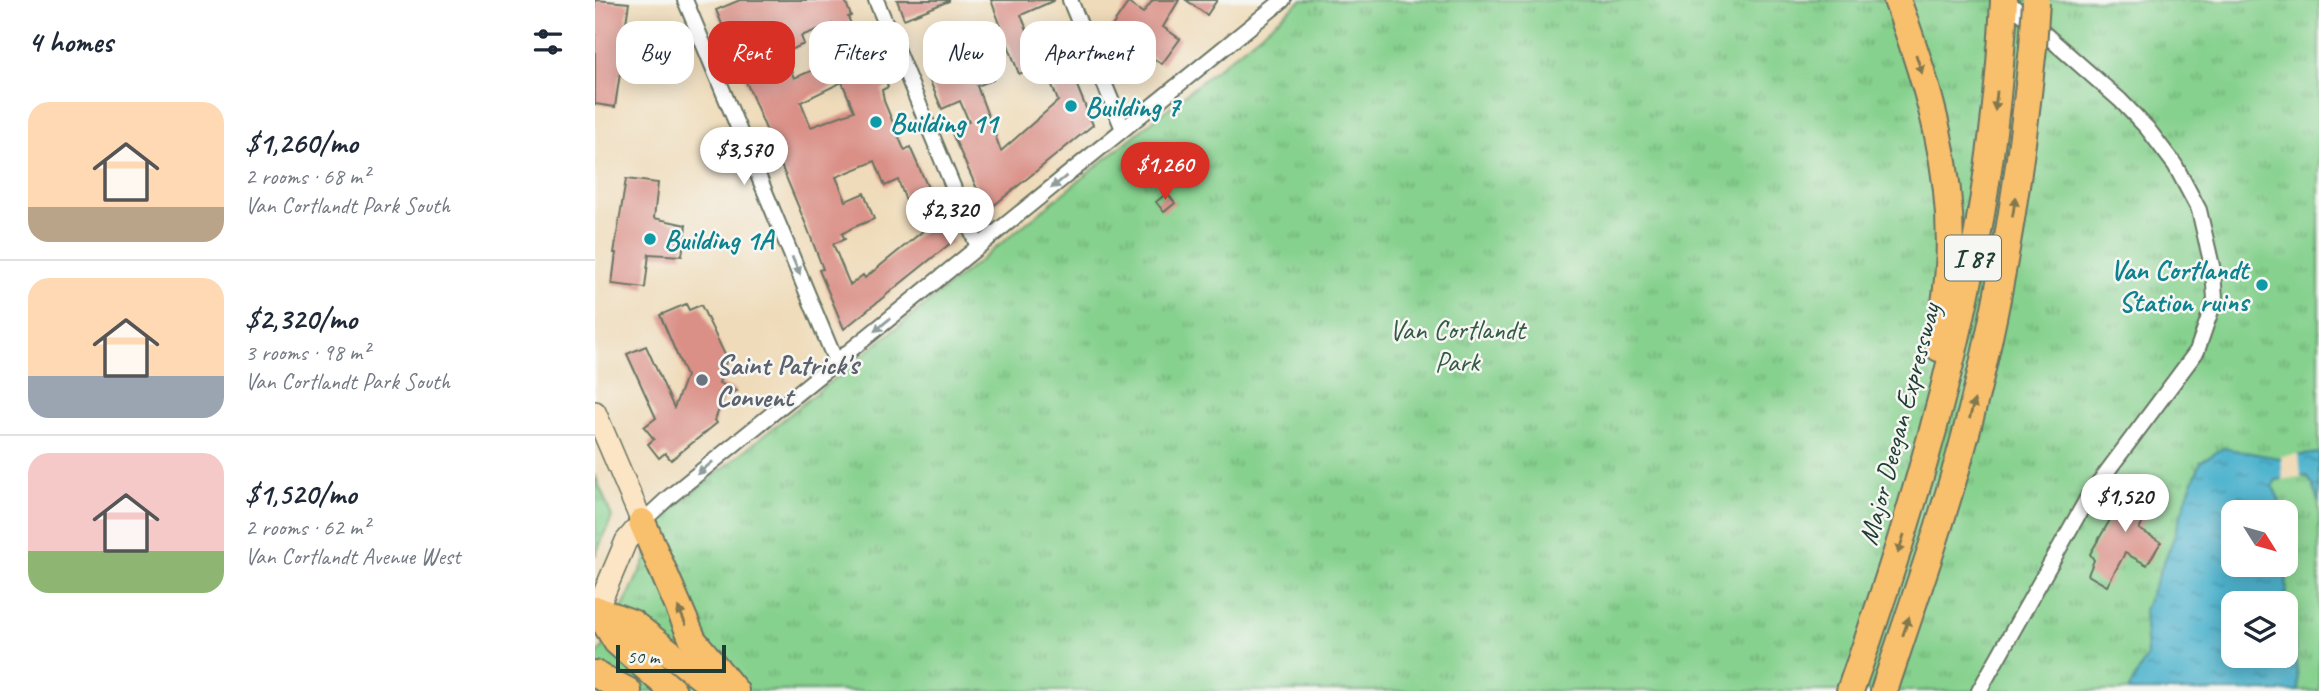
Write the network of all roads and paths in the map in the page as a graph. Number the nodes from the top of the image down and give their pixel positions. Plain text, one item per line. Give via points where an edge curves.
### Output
1 (685, 0) edge
2 (876, 0) edge
3 (1070, 0) edge
4 (1260, 0) edge
5 (1283, 0) edge
6 (1897, 0) edge
7 (2036, 1) edge
8 (2005, 7) edge
9 (1266, 14) junction
10 (1123, 130) junction
11 (978, 247) junction
12 (836, 362) junction
13 (595, 412) edge
14 (1922, 479) junction
15 (642, 522) junction
16 (597, 610) junction
17 (595, 674) edge
18 (628, 691) edge
19 (673, 691) edge
20 (719, 691) edge
21 (735, 691) edge
22 (1850, 691) edge
23 (1884, 691) edge
24 (1979, 691) edge

1 -> 12 street
2 - 11 street
3 - 10 street
4 - 9 street
5 - 9 street
6 -> 14 highway via 1934,114 1949,217 1949,269
23 -> 7 highway, I 87, bridge via 1940,523 1983,366 2012,221
8 -> 14 highway, Major Deegan Expressway / I 87 via 1989,163 1971,269
8 - 24 street via 2120,100 2175,165 2199,210 2215,299 2197,351 2088,497
9 - 10 street
10 -> 11 street
11 -> 12 street
12 -> 15 street
13 - 15 main road
14 -> 22 highway, Major Deegan Expressway / I 87
15 - 16 main road via 626,541
21 -> 15 highway via 694,640
16 - 19 highway via 617,642
16 - 20 highway via 632,622
17 - 18 highway

